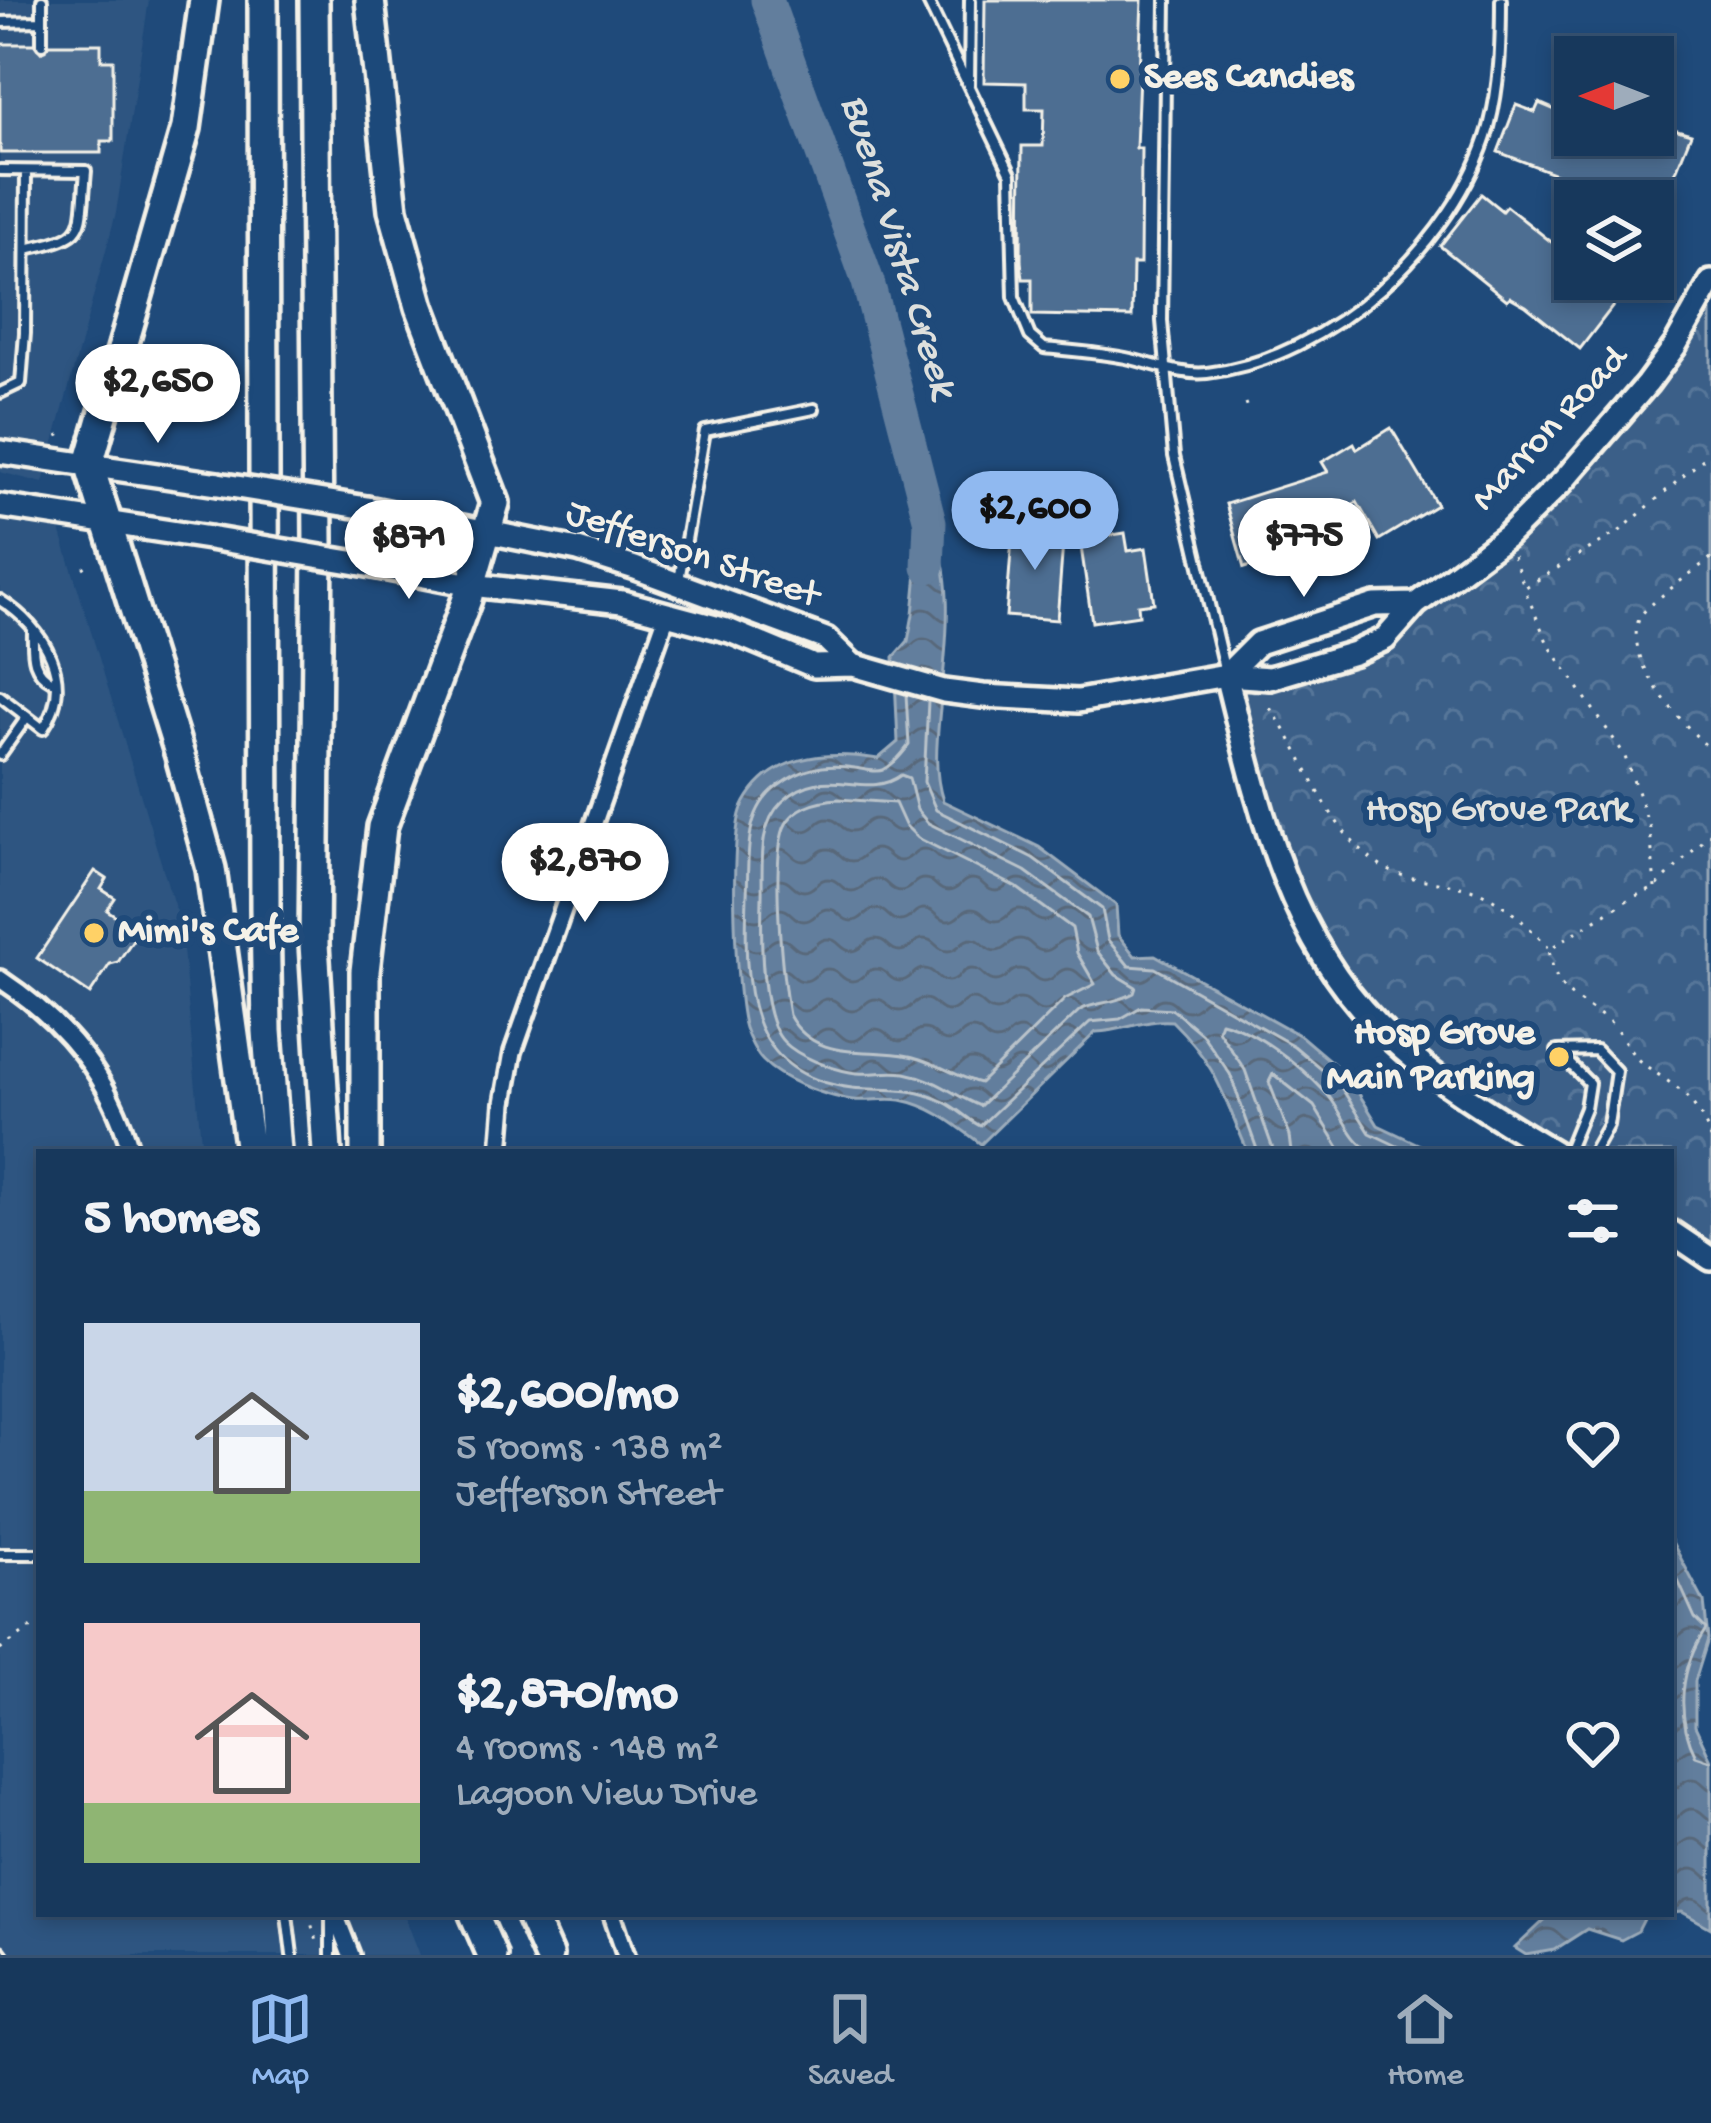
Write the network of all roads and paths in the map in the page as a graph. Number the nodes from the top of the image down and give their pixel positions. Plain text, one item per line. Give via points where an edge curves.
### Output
1 (42, 0) edge
2 (204, 0) edge
3 (263, 0) edge
4 (314, 0) edge
5 (370, 0) edge
6 (927, 0) edge
7 (970, 0) edge
8 (1166, 0) edge
9 (1501, 0) edge
10 (42, 21) junction
11 (0, 22) edge
12 (42, 44) dead end
13 (969, 87) junction
14 (0, 170) edge
15 (26, 171) junction
16 (26, 249) junction
17 (1711, 282) edge
18 (1168, 367) junction
19 (0, 393) edge
20 (1245, 403) dead end
21 (814, 409) dead end
22 (1250, 413) dead end
23 (0, 452) edge
24 (1711, 452) edge
25 (89, 464) junction
26 (0, 506) edge
27 (104, 521) junction
28 (484, 531) junction
29 (1507, 536) junction
30 (1711, 558) edge
31 (679, 582) junction
32 (471, 585) junction
33 (1524, 588) junction
34 (0, 599) edge
35 (1416, 604) junction
36 (668, 612) junction
37 (33, 626) junction
38 (853, 665) junction
39 (1226, 675) junction
40 (54, 683) junction
41 (0, 696) edge
42 (1270, 708) dead end
43 (27, 716) junction
44 (1711, 750) edge
45 (0, 755) edge
46 (1711, 833) edge
47 (1655, 888) junction
48 (1549, 949) junction
49 (0, 979) edge
50 (1711, 1139) edge
51 (129, 1149) edge
52 (250, 1149) edge
53 (276, 1149) edge
54 (327, 1149) edge
55 (365, 1149) edge
56 (500, 1149) edge
57 (1549, 1149) edge
58 (1568, 1149) edge
59 (1595, 1149) edge
60 (1674, 1234) edge
61 (1711, 1259) edge
62 (0, 1554) edge
63 (36, 1554) edge
64 (36, 1624) edge
65 (0, 1650) edge
66 (287, 1917) edge
67 (309, 1917) edge
68 (333, 1917) edge
69 (334, 1917) edge
70 (475, 1917) edge
71 (531, 1917) edge
72 (613, 1917) edge
73 (318, 1946) dead end
74 (292, 1955) edge
75 (331, 1955) edge
76 (352, 1955) edge
77 (492, 1955) edge
78 (548, 1955) edge
79 (626, 1955) edge

1 - 10 lane
2 - 25 highway via 186,128
3 - 53 highway via 265,908
4 - 54 highway via 314,944
5 - 28 highway via 393,210 420,307 495,503
6 - 13 lane
7 - 13 lane
8 - 18 lane
9 - 18 lane via 1488,129 1455,202 1411,259 1354,313 1309,338 1229,369
10 - 11 lane
10 - 12 lane
13 - 18 lane via 1011,174 1014,297 1030,336 1044,348
14 - 15 lane
15 - 16 lane
15 - 16 lane via 86,171 80,229
16 - 19 lane via 21,383
17 - 29 main road, Marron Road via 1647,384
18 - 39 lane via 1174,456
20 - 22 path
21 - 31 lane via 706,431
23 - 25 main road, Jefferson Street
24 - 33 path via 1621,530
25 - 27 highway
25 - 28 main road, Jefferson Street, bridge
26 - 27 main road, Jefferson Street
27 - 32 main road, Jefferson Street, bridge
27 - 52 highway via 211,869
28 - 31 main road, Jefferson Street
28 - 32 highway
29 - 33 path
29 - 35 main road, Marron Road
30 - 44 path via 1641,612 1636,631 1662,699
31 - 38 main road, Jefferson Street via 826,639
32 - 36 main road, Jefferson Street
32 - 55 highway via 382,827 365,970
33 - 47 path via 1548,644 1624,754 1650,828
34 - 37 lane
35 - 39 main road via 1375,605 1258,643
35 - 39 main road, Marron Road via 1385,639 1354,653 1270,678
36 - 38 main road, Jefferson Street via 814,666
36 - 56 street via 513,1052
37 - 40 lane
37 - 40 lane via 33,661
38 - 39 main road, Jefferson Street via 944,691 1078,701
39 - 57 main road via 1263,820 1332,971 1376,1024 1435,1074
40 - 43 lane via 57,708 43,729
41 - 43 lane
42 - 48 path via 1295,741 1327,812 1382,868 1471,888
43 - 45 lane
46 - 47 path
47 - 48 path
48 - 50 path via 1564,993 1605,1018 1643,1064 1674,1082
49 - 51 street via 68,1032 101,1077
58 - 59 lane via 1589,1083 1557,1051 1596,1050 1616,1071 1608,1125
60 - 61 main road
62 - 63 lane
64 - 65 path
66 - 74 lane
67 - 73 path
68 - 75 lane
69 - 76 street
70 - 77 highway
71 - 78 highway
72 - 79 street

